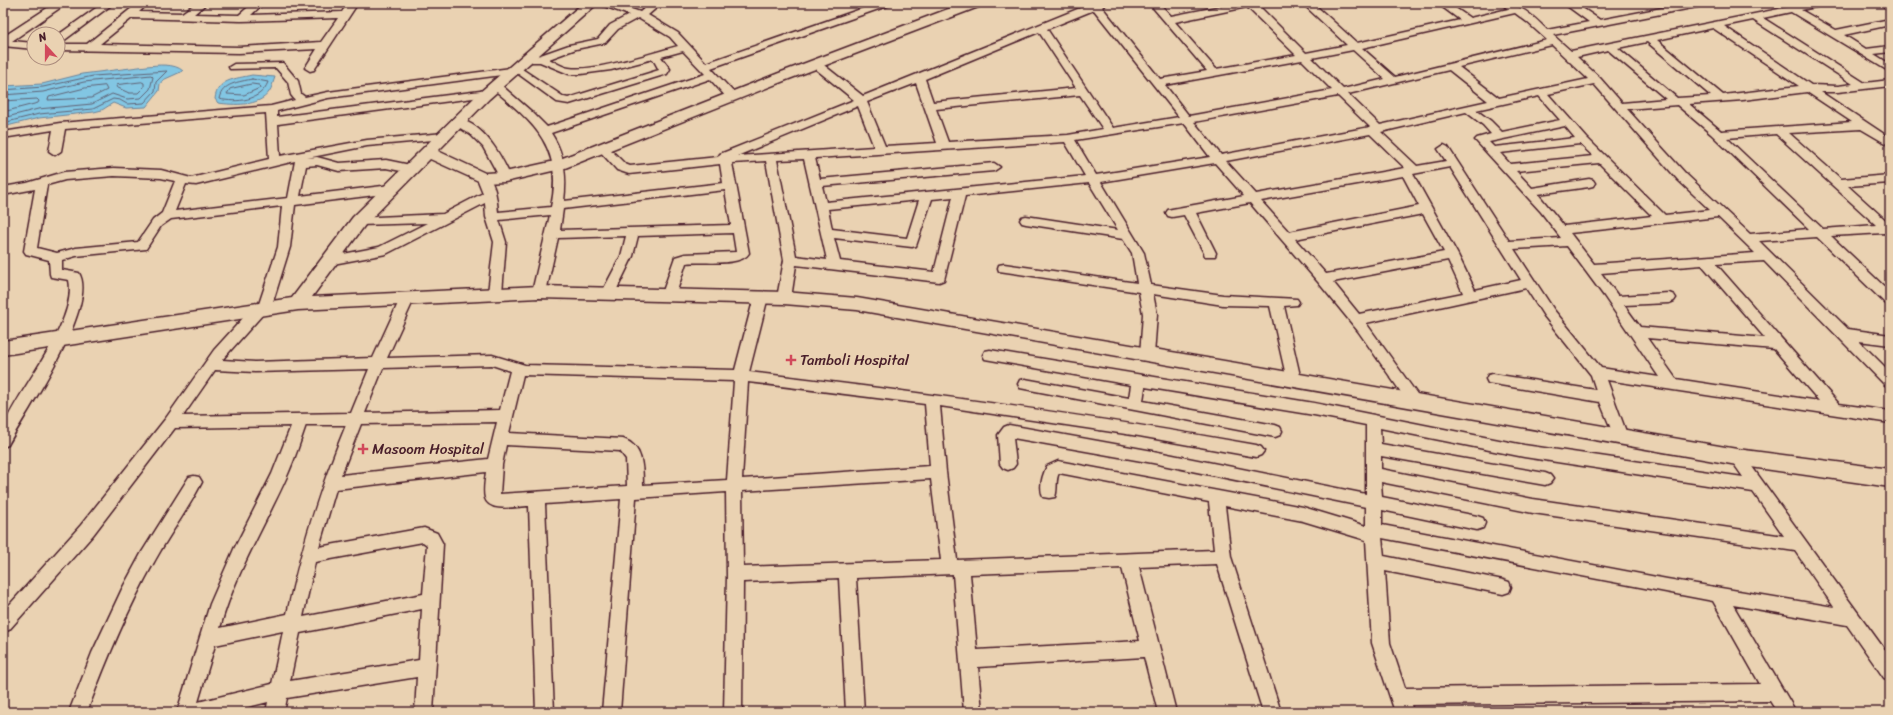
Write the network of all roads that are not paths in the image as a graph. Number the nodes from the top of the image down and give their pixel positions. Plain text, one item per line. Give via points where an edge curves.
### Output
1 (62, 3) edge
2 (109, 3) edge
3 (144, 3) edge
4 (202, 3) edge
5 (259, 3) edge
6 (353, 3) edge
7 (591, 3) edge
8 (604, 3) edge
9 (657, 3) edge
10 (887, 3) edge
11 (1154, 3) edge
12 (1307, 3) edge
13 (1442, 3) edge
14 (1506, 3) edge
15 (1568, 3) edge
16 (1702, 3) edge
17 (1822, 3) edge
18 (1883, 3) edge
19 (972, 4) edge
20 (1097, 4) edge
21 (1246, 4) edge
22 (1684, 4) edge
23 (1890, 7) edge
24 (1792, 9) junction
25 (1517, 10) junction
26 (130, 15) junction
27 (344, 15) junction
28 (640, 15) junction
29 (184, 17) junction
30 (1755, 17) junction
31 (241, 18) junction
32 (1168, 20) junction
33 (1468, 21) junction
34 (1890, 22) edge
35 (1598, 23) junction
36 (1715, 25) junction
37 (1041, 28) junction
38 (66, 34) edge
39 (1834, 34) junction
40 (1550, 37) junction
41 (1653, 37) junction
42 (3, 43) edge
43 (26, 45) edge
44 (324, 45) junction
45 (1609, 46) junction
46 (66, 47) edge
47 (90, 47) junction
48 (686, 47) junction
49 (1354, 47) junction
50 (1890, 49) edge
51 (1864, 52) junction
52 (655, 55) junction
53 (1569, 55) junction
54 (1304, 57) junction
55 (541, 59) junction
56 (816, 64) junction
57 (1451, 66) junction
58 (234, 67) dead end
59 (1696, 67) dead end
60 (310, 68) dead end
61 (516, 68) junction
62 (1890, 69) edge
63 (708, 71) junction
64 (1214, 73) junction
65 (919, 77) junction
66 (1596, 80) junction
67 (1393, 81) junction
68 (1156, 83) junction
69 (1890, 83) edge
70 (1863, 86) junction
71 (1810, 88) junction
72 (492, 90) junction
73 (1083, 91) junction
74 (1339, 92) junction
75 (1541, 92) junction
76 (732, 96) junction
77 (1720, 98) junction
78 (861, 100) junction
79 (303, 101) junction
80 (1495, 101) junction
81 (1676, 101) junction
82 (930, 106) junction
83 (1620, 106) junction
84 (271, 109) junction
85 (1468, 109) junction
86 (1186, 119) junction
87 (272, 121) junction
88 (458, 122) junction
89 (1567, 122) junction
90 (60, 126) junction
91 (1864, 126) junction
92 (1376, 129) junction
93 (1778, 130) junction
94 (1110, 131) junction
95 (544, 132) junction
96 (3, 135) edge
97 (1717, 135) junction
98 (444, 136) junction
99 (1498, 136) junction
100 (1068, 138) junction
101 (1583, 140) junction
102 (1890, 143) edge
103 (943, 145) junction
104 (603, 148) junction
105 (1444, 149) dead end
106 (881, 150) junction
107 (1490, 150) junction
108 (56, 151) dead end
109 (428, 152) junction
110 (809, 155) junction
111 (771, 158) junction
112 (1218, 159) junction
113 (1601, 159) junction
114 (275, 160) junction
115 (301, 160) junction
116 (719, 160) junction
117 (1453, 163) junction
118 (559, 165) junction
119 (994, 167) dead end
120 (1507, 168) junction
121 (411, 169) junction
122 (1410, 170) junction
123 (505, 177) junction
124 (483, 178) junction
125 (182, 179) junction
126 (1093, 179) junction
127 (1890, 179) edge
128 (42, 182) junction
129 (816, 183) junction
130 (1589, 183) dead end
131 (1838, 183) junction
132 (730, 186) junction
133 (391, 189) junction
134 (3, 191) edge
135 (960, 192) junction
136 (1529, 192) junction
137 (490, 195) junction
138 (927, 195) junction
139 (1253, 199) junction
140 (291, 202) junction
141 (821, 206) junction
142 (556, 208) junction
143 (1426, 209) junction
144 (1188, 210) junction
145 (1172, 213) dead end
146 (1721, 213) junction
147 (168, 215) junction
148 (492, 217) junction
149 (446, 218) junction
150 (1662, 219) junction
151 (1026, 220) dead end
152 (359, 221) junction
153 (1889, 229) edge
154 (739, 230) junction
155 (1560, 230) junction
156 (633, 232) junction
157 (827, 233) junction
158 (1821, 233) junction
159 (552, 234) junction
160 (1128, 236) junction
161 (1287, 237) junction
162 (1747, 238) junction
163 (1570, 242) junction
164 (1506, 245) junction
165 (1210, 253) dead end
166 (1452, 255) junction
167 (1767, 256) junction
168 (55, 258) junction
169 (790, 260) junction
170 (328, 261) junction
171 (1706, 261) junction
172 (834, 264) junction
173 (1004, 268) dead end
174 (1591, 269) junction
175 (1323, 279) junction
176 (1530, 283) junction
177 (1145, 289) junction
178 (539, 292) junction
179 (495, 293) junction
180 (608, 294) junction
181 (670, 294) junction
182 (1471, 296) junction
183 (761, 298) junction
184 (784, 298) junction
185 (1669, 298) dead end
186 (407, 299) junction
187 (1890, 300) edge
188 (1615, 301) junction
189 (1276, 302) junction
190 (1292, 302) dead end
191 (298, 304) junction
192 (262, 308) junction
193 (1356, 320) junction
194 (1636, 332) junction
195 (1845, 334) junction
196 (61, 339) junction
197 (1890, 340) edge
198 (1778, 344) junction
199 (3, 348) edge
200 (990, 355) dead end
201 (1147, 355) junction
202 (378, 363) junction
203 (211, 365) junction
204 (517, 368) junction
205 (1597, 373) junction
206 (741, 376) junction
207 (1493, 379) dead end
208 (1294, 380) junction
209 (1139, 381) junction
210 (1890, 381) edge
211 (1024, 384) dead end
212 (1671, 384) junction
213 (1606, 397) junction
214 (932, 399) junction
215 (1415, 401) junction
216 (1135, 405) junction
217 (1834, 408) junction
218 (505, 416) junction
219 (1890, 416) edge
220 (356, 420) junction
221 (300, 421) junction
222 (1373, 421) junction
223 (171, 422) junction
224 (1275, 432) dead end
225 (1621, 437) junction
226 (500, 439) junction
227 (3, 441) edge
228 (1373, 448) junction
229 (1256, 451) dead end
230 (1738, 457) junction
231 (1008, 464) dead end
232 (494, 465) junction
233 (938, 472) junction
234 (1373, 474) junction
235 (1890, 478) edge
236 (1545, 479) dead end
237 (194, 482) dead end
238 (330, 483) junction
239 (734, 486) junction
240 (1758, 486) junction
241 (1049, 492) dead end
242 (632, 493) junction
243 (1216, 497) junction
244 (537, 499) junction
245 (1374, 500) junction
246 (1478, 523) dead end
247 (1374, 532) junction
248 (1800, 545) junction
249 (308, 556) junction
250 (1223, 558) junction
251 (1130, 561) junction
252 (1375, 562) junction
253 (956, 568) junction
254 (847, 572) junction
255 (735, 575) junction
256 (1503, 587) dead end
257 (1718, 595) junction
258 (431, 600) junction
259 (1852, 618) junction
260 (3, 624) edge
261 (293, 624) junction
262 (208, 638) junction
263 (1151, 648) junction
264 (969, 659) junction
265 (426, 667) junction
266 (1890, 672) edge
267 (279, 691) junction
268 (1775, 692) junction
269 (1401, 705) edge
270 (78, 712) edge
271 (186, 712) edge
272 (192, 712) edge
273 (275, 712) edge
274 (424, 712) edge
275 (545, 712) edge
276 (611, 712) edge
277 (733, 712) edge
278 (855, 712) edge
279 (973, 712) edge
280 (1167, 712) edge
281 (1272, 712) edge
282 (1787, 712) edge

1 - 42 street
2 - 38 street
3 - 26 street
4 - 29 street
5 - 31 street
6 - 27 street
7 - 61 street
8 - 28 street
9 - 28 street
10 - 63 street
11 - 32 street
12 - 49 street
13 - 33 street
14 - 25 street
15 - 35 street
16 - 22 street
17 - 24 street
18 - 23 street
19 - 56 street
20 - 37 street
20 - 68 street
21 - 32 street
21 - 54 street
22 - 35 street
24 - 30 street
24 - 39 street
25 - 33 street
25 - 40 street
26 - 29 street
26 - 47 street
27 - 31 street
27 - 44 street
28 - 48 street via 674,35
28 - 55 street via 614,27 601,41 576,46
29 - 31 street
30 - 36 street
30 - 70 street
32 - 64 street
33 - 49 street
34 - 39 street
35 - 40 street
36 - 41 street
36 - 71 street
37 - 65 street
37 - 73 street
39 - 51 street
40 - 53 street
40 - 57 street
41 - 45 street
41 - 59 street
41 - 77 street
42 - 43 street
44 - 47 street via 233,50
44 - 60 street
45 - 53 street
45 - 81 street
46 - 47 street
48 - 52 street
48 - 63 street
49 - 54 street
49 - 67 street
50 - 51 street
51 - 62 street
52 - 55 street via 617,65 576,71 559,68
52 - 61 street via 665,69 663,72 568,101 561,100
53 - 66 street
54 - 64 street
54 - 74 street
55 - 61 street
56 - 76 street
56 - 78 street
57 - 67 street
57 - 80 street
58 - 79 street via 279,65 293,81 296,95
61 - 72 street
61 - 79 street via 328,95
63 - 76 street
63 - 95 street
64 - 68 street
65 - 78 street
65 - 82 street
66 - 75 street
66 - 83 street
67 - 74 street
68 - 86 street
69 - 70 street
70 - 71 street via 1838,89
71 - 77 street
71 - 91 street
72 - 87 street
72 - 88 street
72 - 95 street via 528,114
73 - 82 street
73 - 94 street
74 - 86 street
74 - 92 street
75 - 80 street
75 - 89 street
76 - 104 street
77 - 81 street
78 - 106 street
78 - 116 street
79 - 84 street
80 - 85 street
81 - 83 street
81 - 97 street
82 - 103 street
83 - 146 street via 1682,177
84 - 87 street
84 - 90 street
85 - 92 street
85 - 99 street
86 - 94 street
86 - 112 street
87 - 114 street
88 - 98 street
88 - 123 street via 482,137 495,154
89 - 99 street
89 - 101 street
90 - 96 street
90 - 108 street
91 - 93 street
91 - 102 street
92 - 112 street via 1331,140
92 - 122 street
93 - 97 street
93 - 131 street
94 - 100 street
95 - 118 street via 555,148
97 - 158 street
98 - 109 street
98 - 115 street via 367,144
99 - 107 street via 1481,140
100 - 103 street
100 - 126 street
101 - 107 street
101 - 113 street
103 - 106 street
104 - 116 street via 625,170
104 - 118 street
105 - 117 street
106 - 110 street
107 - 120 street
109 - 121 street
109 - 124 street
110 - 111 street
110 - 129 street
111 - 116 street
111 - 169 street
112 - 126 street
112 - 139 street
113 - 120 street
113 - 150 street
114 - 115 street
114 - 125 street via 196,181
115 - 121 street via 339,167 386,164
115 - 140 street
116 - 132 street
117 - 122 street
117 - 164 street
118 - 123 street
118 - 142 street via 560,183
119 - 129 street
120 - 136 street
121 - 133 street
122 - 139 street
122 - 143 street
123 - 124 street
124 - 137 street
125 - 128 street via 161,174 114,172 76,174
125 - 147 street
126 - 135 street
126 - 160 street
127 - 131 street
128 - 134 street
128 - 168 street via 30,251
129 - 141 street
130 - 136 street
131 - 153 street
132 - 142 street
132 - 154 street
133 - 140 street
133 - 152 street
135 - 138 street
135 - 172 street via 939,277
136 - 155 street
137 - 148 street
137 - 149 street
138 - 141 street
138 - 157 street via 912,243
139 - 144 street
139 - 161 street
140 - 147 street
140 - 192 street via 284,247
141 - 157 street
142 - 148 street
142 - 159 street
143 - 161 street
143 - 166 street
144 - 145 street
144 - 165 street
146 - 150 street
146 - 162 street
147 - 168 street via 157,224 142,246 76,252
148 - 179 street via 500,242
149 - 152 street
149 - 170 street via 382,251
150 - 155 street
151 - 160 street
152 - 170 street
153 - 158 street
154 - 156 street
154 - 181 street via 743,253 741,256 680,260
155 - 163 street
156 - 159 street
156 - 180 street via 627,256
157 - 172 street
158 - 162 street
158 - 187 street
159 - 178 street
160 - 177 street via 1138,253
161 - 175 street
162 - 167 street
163 - 164 street
163 - 174 street
164 - 176 street
166 - 175 street
166 - 182 street
167 - 171 street
167 - 195 street
168 - 196 street via 56,274 71,275 76,280 73,306
169 - 172 street
169 - 184 street
170 - 191 street
171 - 174 street
171 - 198 street
173 - 177 street
174 - 188 street
175 - 193 street
176 - 182 street
176 - 205 street via 1549,313
177 - 189 street via 1223,300
177 - 201 street via 1150,314
178 - 179 street
178 - 180 street
179 - 186 street
180 - 181 street
181 - 183 street
182 - 193 street
183 - 184 street
183 - 206 street
184 - 201 street via 857,304
185 - 188 street
186 - 191 street
186 - 202 street
188 - 194 street
189 - 190 street
189 - 208 street
191 - 192 street
192 - 196 street
192 - 203 street
193 - 215 street
194 - 198 street
194 - 212 street
195 - 197 street
195 - 210 street
196 - 199 street
196 - 227 street
198 - 217 street
200 - 209 street
201 - 208 street
202 - 203 street via 254,367
202 - 204 street via 492,360
202 - 220 street
203 - 223 street
204 - 206 street
204 - 218 street
205 - 212 street
205 - 213 street
206 - 214 street
206 - 239 street
207 - 213 street
208 - 215 street
209 - 216 street
209 - 222 street
211 - 216 street
212 - 217 street
213 - 225 street
214 - 229 street via 1139,430
214 - 233 street
215 - 225 street
216 - 224 street
217 - 219 street
218 - 220 street
218 - 226 street
220 - 221 street
220 - 238 street
221 - 223 street
221 - 262 street via 280,474 228,577
222 - 228 street
222 - 240 street via 1524,451
223 - 260 street via 87,530
225 - 230 street
226 - 232 street
226 - 242 street via 628,447 633,455
228 - 234 street
228 - 236 street
230 - 235 street
230 - 240 street
231 - 245 street via 1005,435 1009,432
232 - 238 street
232 - 244 street via 492,497 495,500
233 - 239 street
233 - 253 street
234 - 245 street
234 - 248 street via 1533,506
237 - 270 street via 148,557 118,616
238 - 249 street
239 - 242 street
239 - 255 street
240 - 248 street
241 - 243 street via 1051,471 1058,467
242 - 244 street
242 - 276 street
243 - 247 street via 1303,514
243 - 250 street
244 - 275 street
245 - 246 street
245 - 247 street
247 - 252 street
247 - 257 street
248 - 259 street
249 - 258 street via 424,535 431,538 434,544
249 - 261 street
250 - 251 street
250 - 281 street
251 - 253 street
251 - 263 street
252 - 256 street
252 - 269 street via 1381,643
253 - 254 street
253 - 264 street
254 - 255 street
254 - 278 street
255 - 277 street
257 - 259 street
257 - 268 street
258 - 261 street
258 - 265 street
259 - 266 street
261 - 262 street
261 - 267 street
262 - 271 street
263 - 264 street
263 - 280 street
264 - 279 street
265 - 267 street
265 - 274 street
267 - 272 street
267 - 273 street
268 - 269 street
268 - 282 street

